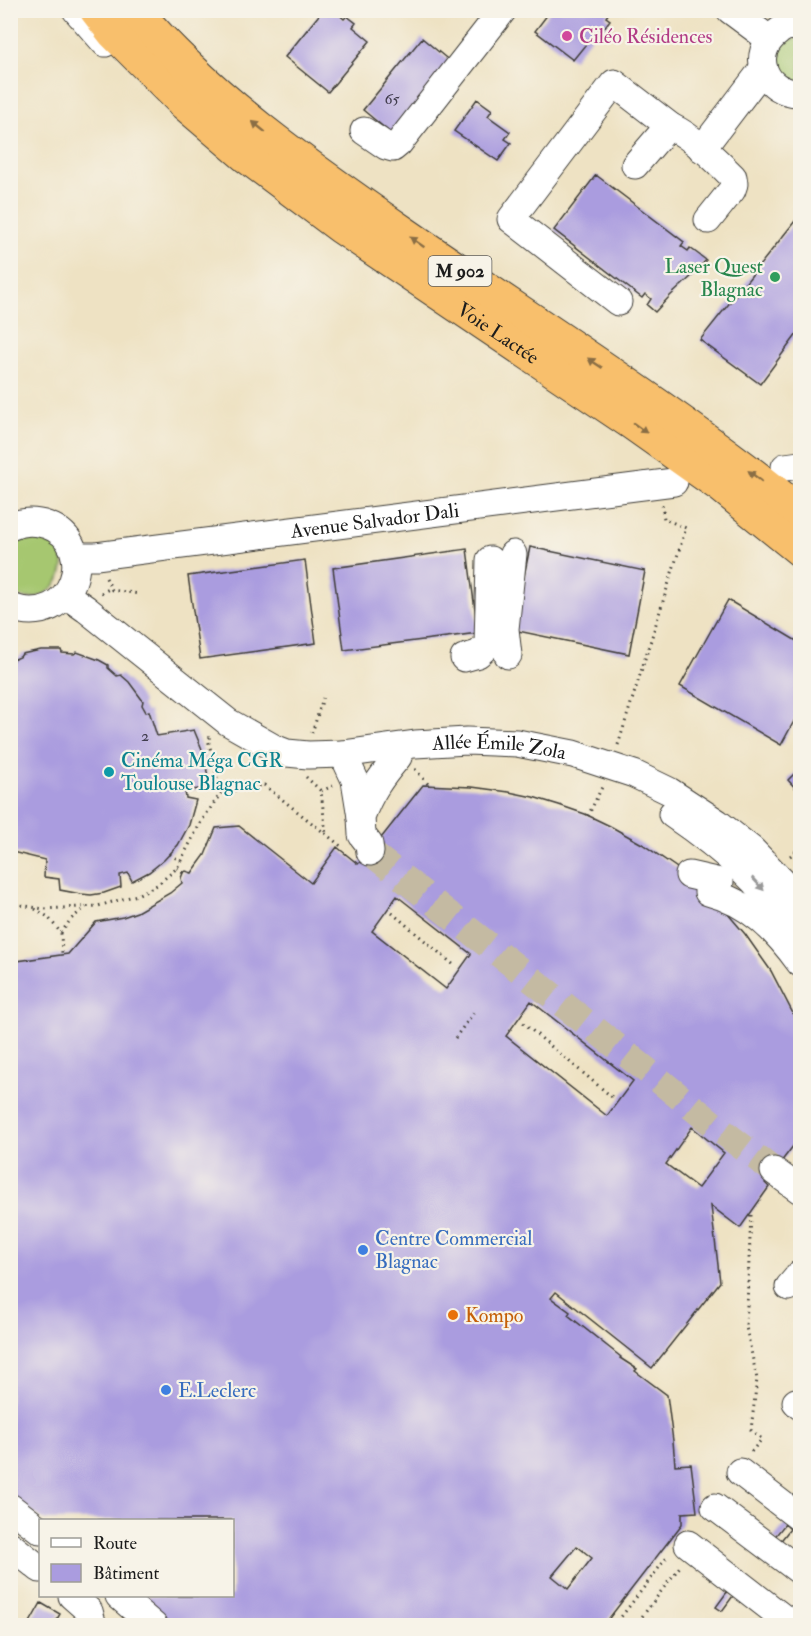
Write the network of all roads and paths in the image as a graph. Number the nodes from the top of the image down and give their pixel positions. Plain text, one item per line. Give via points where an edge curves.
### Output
1 (76, 10) edge
2 (96, 10) edge
3 (135, 10) edge
4 (503, 10) edge
5 (730, 10) edge
6 (801, 26) edge
7 (769, 39) junction
8 (763, 69) junction
9 (801, 93) edge
10 (671, 127) junction
11 (364, 131) dead end
12 (702, 149) junction
13 (635, 165) dead end
14 (708, 220) dead end
15 (341, 227) junction
16 (618, 302) dead end
17 (668, 492) joint
18 (801, 512) edge
19 (10, 527) edge
20 (801, 550) edge
21 (75, 556) junction
22 (102, 572) dead end
23 (140, 594) dead end
24 (66, 595) junction
25 (10, 607) edge
26 (508, 655) dead end
27 (464, 658) dead end
28 (221, 727) junction
29 (618, 747) dead end
30 (512, 749) junction
31 (398, 757) junction
32 (330, 766) junction
33 (618, 782) junction
34 (221, 793) junction
35 (588, 816) dead end
36 (361, 817) junction
37 (326, 835) junction
38 (702, 835) junction
39 (755, 847) junction
40 (357, 851) junction
41 (170, 854) dead end
42 (180, 861) junction
43 (177, 868) junction
44 (183, 873) dead end
45 (706, 883) dead end
46 (801, 900) edge
47 (10, 902) edge
48 (87, 906) junction
49 (31, 907) junction
50 (392, 913) dead end
51 (731, 916) dead end
52 (798, 932) edge
53 (60, 933) junction
54 (62, 955) dead end
55 (801, 963) edge
56 (456, 966) dead end
57 (801, 979) edge
58 (476, 1011) dead end
59 (523, 1023) dead end
60 (455, 1038) dead end
61 (612, 1097) dead end
62 (774, 1171) tunnel mouth
63 (801, 1190) edge
64 (751, 1215) dead end
65 (744, 1464) joint
66 (10, 1507) edge
67 (715, 1507) dead end
68 (801, 1518) edge
69 (39, 1529) edge
70 (10, 1545) edge
71 (684, 1549) junction
72 (39, 1568) edge
73 (801, 1572) edge
74 (73, 1597) edge
75 (121, 1597) edge
76 (794, 1621) edge
77 (93, 1626) edge
78 (154, 1626) edge
79 (614, 1626) edge
80 (635, 1626) edge

1 - 15 street via 179,119 244,168
2 - 15 highway, Voie Lactée / M 902 via 185,104 246,156
18 -> 3 highway, Voie Lactée / M 902 via 681,422 380,216 259,128 190,68
4 - 11 street via 399,143 386,146
5 - 7 street
6 - 7 street via 785,27
7 - 8 street via 763,53
8 - 9 street via 772,85 789,93
8 - 12 street
10 - 12 street
10 - 13 street via 660,134
10 - 16 street via 614,83 511,219
12 - 14 street via 733,177 734,184
15 -> 20 highway, Voie Lactée / M 902 via 690,464
17 - 21 street, Avenue Salvador Dali
17 - 29 path via 664,519 686,528
19 - 21 street via 26,522 51,527 62,534
21 - 24 street via 73,583
22 - 23 path via 112,590
24 - 25 street via 52,607 34,612
24 - 28 street, Allée Émile Zola
26 - 27 street via 501,557 488,645 478,654
28 - 32 street, Allée Émile Zola
28 - 34 path via 208,739
30 - 31 street, Allée Émile Zola
30 - 32 street, Allée Émile Zola via 467,741 415,744
30 - 33 street, Allée Émile Zola via 573,754
31 - 32 street, Allée Émile Zola
31 - 36 street via 376,784
32 - 36 street via 355,780
32 - 37 path via 321,791
32 - 40 street via 339,783 346,822 354,840 365,850
33 - 35 path
33 - 38 street, Allée Émile Zola
33 - 39 street, Allée Émile Zola via 669,791
34 - 37 path via 264,785
34 - 42 path
36 - 40 street via 362,835 369,844
37 - 40 path
38 - 39 street, Allée Émile Zola via 744,857
38 -> 52 street, Allée Émile Zola via 759,884
39 - 46 street, Allée Émile Zola
41 - 42 path
42 - 43 path
43 - 44 path
43 - 48 path via 137,895
45 - 55 street via 758,915
47 - 49 path
48 - 49 path
48 - 53 path
49 - 53 path via 48,917
50 - 56 path
51 - 57 street
53 - 54 path
58 - 60 path
59 - 61 path
62 - 63 street
64 - 65 path via 746,1327 757,1379 752,1430 762,1439
65 - 68 street
66 - 69 street
67 - 73 street
70 - 72 street
71 - 76 street
71 - 79 path
71 - 80 path
74 - 77 street via 89,1611
75 - 78 street

